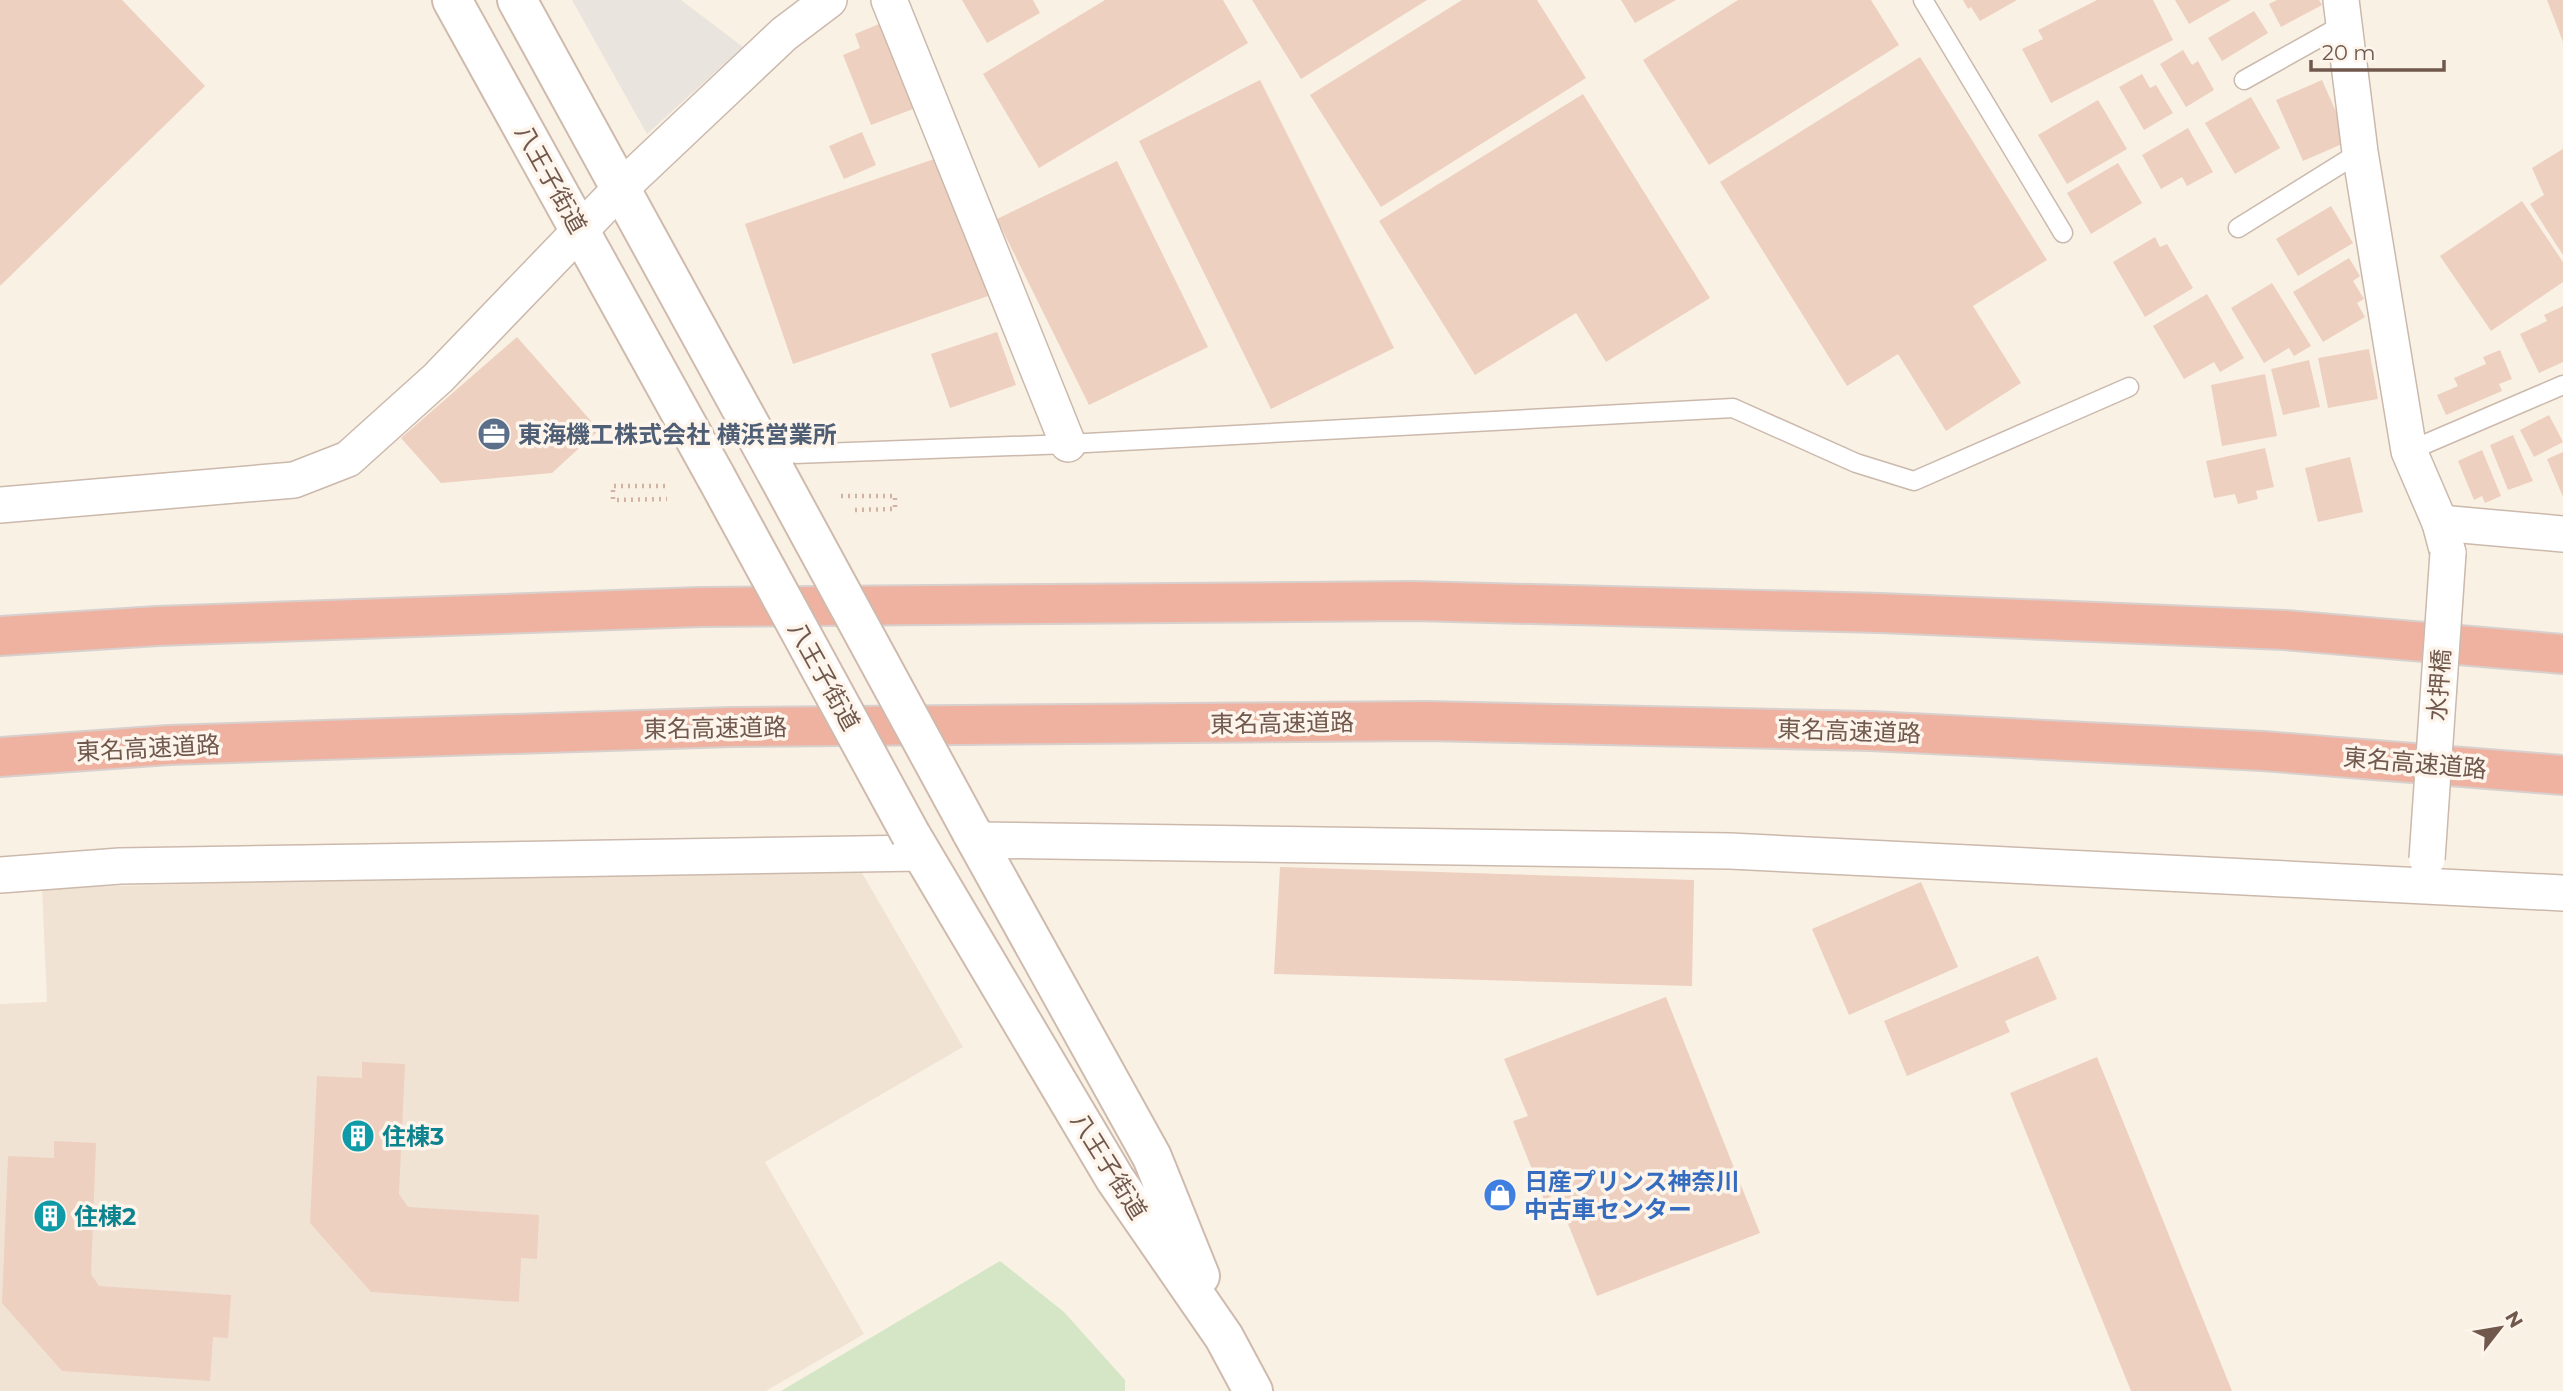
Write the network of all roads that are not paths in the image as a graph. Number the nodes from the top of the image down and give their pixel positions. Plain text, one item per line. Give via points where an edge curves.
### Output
1 (452, 0) edge
2 (517, 0) edge
3 (829, 0) edge
4 (889, 0) edge
5 (1923, 0) edge
6 (2343, 12) edge
7 (2244, 80) dead end
8 (2360, 152) junction
9 (621, 188) junction
10 (2238, 228) dead end
11 (580, 232) junction
12 (2063, 233) dead end
13 (2563, 384) edge
14 (2129, 387) dead end
15 (1068, 444) junction
16 (2409, 451) junction
17 (771, 463) junction
18 (0, 505) edge
19 (2563, 534) edge
20 (2444, 538) junction
21 (0, 636) edge
22 (2563, 654) edge
23 (0, 757) edge
24 (2563, 775) edge
25 (973, 835) junction
26 (916, 844) junction
27 (2426, 872) junction
28 (0, 875) edge
29 (2563, 893) edge
30 (1224, 1337) junction
31 (1253, 1391) edge

1 - 11 street, 八王子街道
2 - 9 street, 八王子街道
3 - 9 street via 784,34
4 - 15 street
5 - 12 lane
6 - 7 lane
6 - 8 street
8 - 10 lane
8 - 16 street
9 - 11 street
9 - 17 street, 八王子街道
11 - 18 street via 438,378 348,459 294,480
11 - 26 street, 八王子街道, bridge
13 - 16 lane
14 - 15 lane via 1914,481 1856,463 1733,408
15 - 17 lane
16 - 20 street
17 - 25 street, 八王子街道, bridge
19 - 20 street
20 - 27 street, 水押橋, bridge
21 - 22 highway via 700,607 1414,601 1880,612 2271,629
23 - 24 highway, 東名高速道路 via 169,745 732,727 1427,721 1871,731 2263,751
25 - 27 street
25 - 30 street, 八王子街道 via 1152,1157
26 - 28 street via 120,866
26 - 30 street, 八王子街道 via 1115,1180
27 - 29 street
30 - 31 street, 八王子街道

